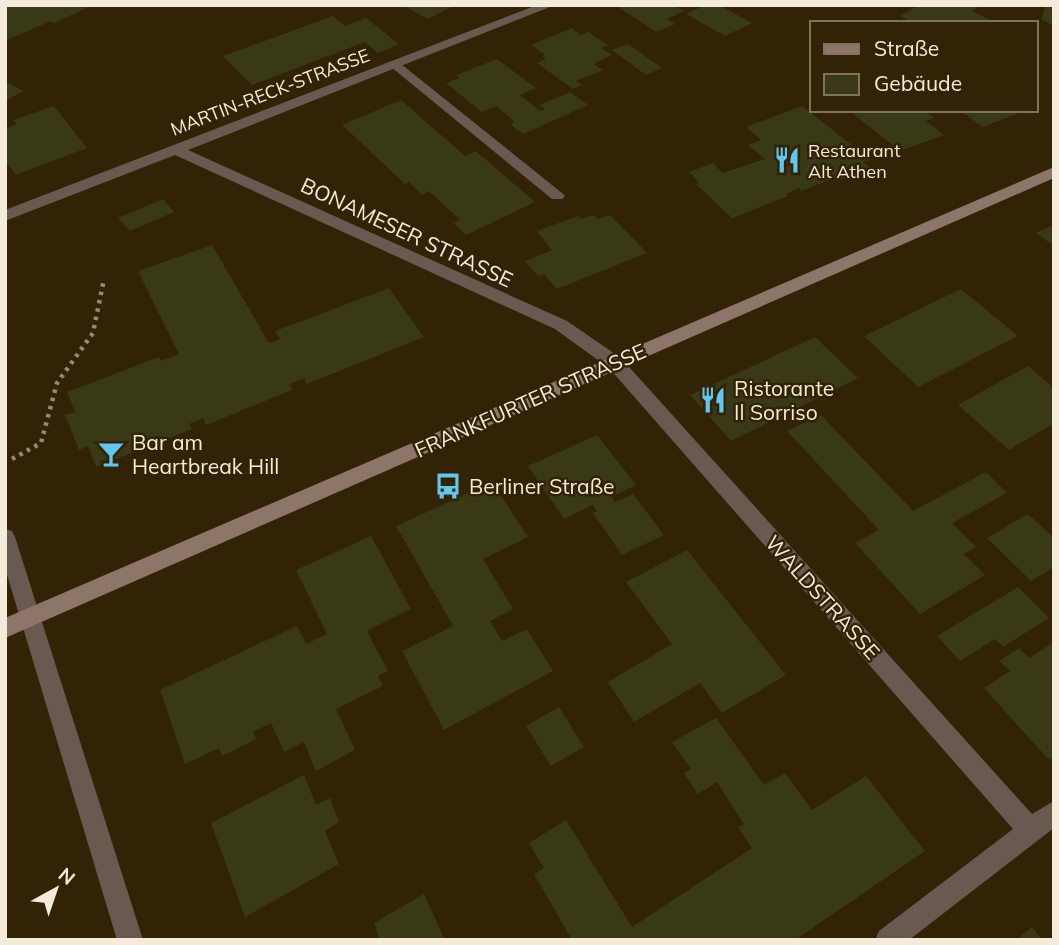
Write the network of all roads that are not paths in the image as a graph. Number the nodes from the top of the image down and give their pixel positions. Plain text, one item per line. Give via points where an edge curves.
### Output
1 (541, 6) edge
2 (396, 64) junction
3 (176, 150) junction
4 (1054, 172) edge
5 (557, 196) dead end
6 (5, 216) edge
7 (615, 363) junction
8 (5, 537) edge
9 (32, 617) junction
10 (5, 628) edge
11 (1054, 813) edge
12 (1030, 830) junction
13 (130, 940) edge
14 (888, 940) edge

1 - 2 street, MARTIN-RECK-STRASSE
2 - 3 street, MARTIN-RECK-STRASSE
2 - 5 lane
3 - 6 street, MARTIN-RECK-STRASSE
3 - 7 street, BONAMESER STRASSE via 561,325
4 - 7 main road, FRANKFURTER STRASSE
7 - 9 main road, FRANKFURTER STRASSE
7 - 12 street, WALDSTRASSE
8 - 9 street
9 - 10 main road, FRANKFURTER STRASSE
9 - 13 street
11 - 12 street
12 - 14 street

